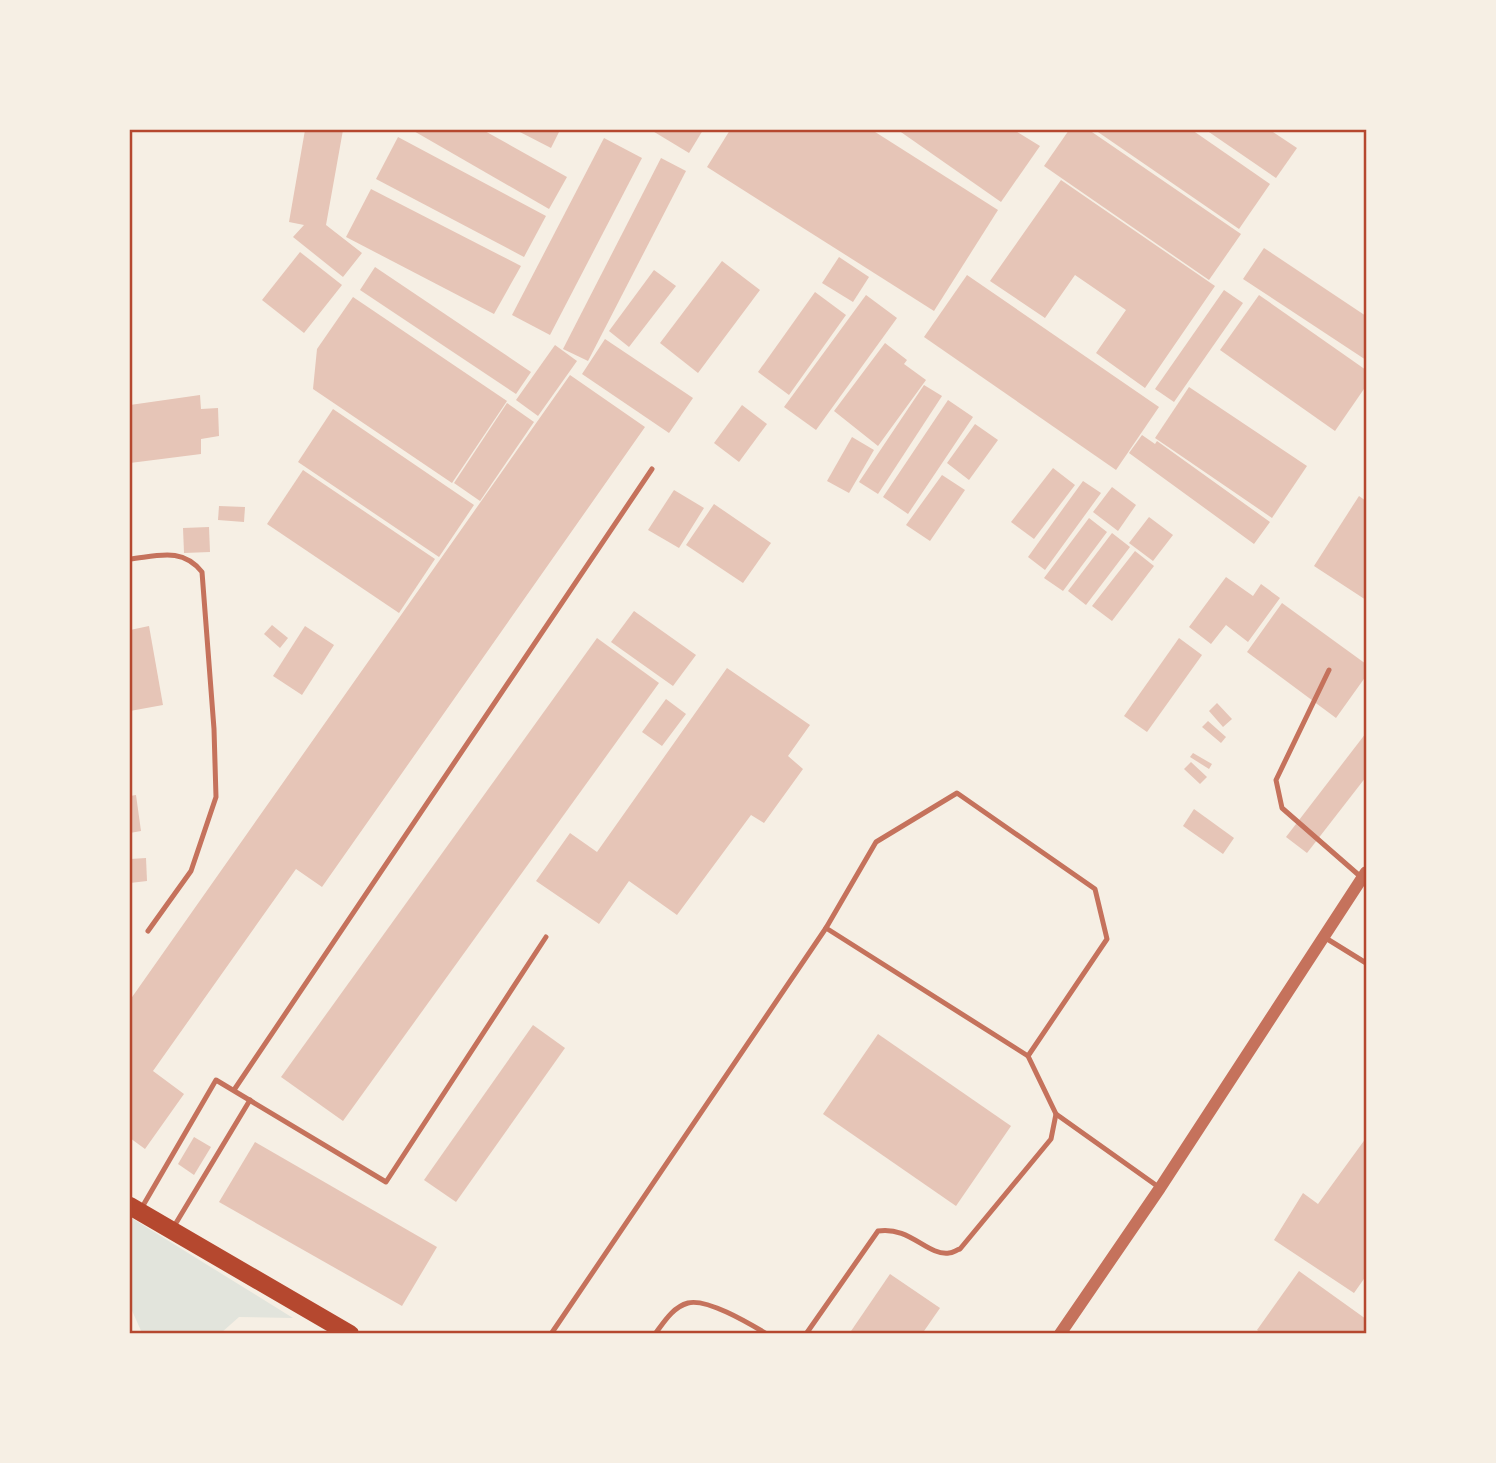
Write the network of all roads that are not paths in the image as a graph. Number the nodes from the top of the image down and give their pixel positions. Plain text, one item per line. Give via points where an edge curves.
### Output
1 (652, 469) dead end
2 (130, 559) edge
3 (1329, 670) dead end
4 (1364, 875) edge
5 (826, 928) junction
6 (148, 931) dead end
7 (546, 937) dead end
8 (1324, 937) junction
9 (1367, 963) edge
10 (1028, 1056) junction
11 (234, 1090) junction
12 (250, 1100) junction
13 (1056, 1114) junction
14 (1160, 1188) junction
15 (134, 1209) edge
16 (172, 1231) junction
17 (1061, 1333) edge
18 (351, 1334) edge
19 (551, 1334) edge
20 (655, 1334) edge
21 (767, 1334) edge
22 (806, 1334) edge

1 - 11 lane
2 - 6 lane via 173,554 193,561 202,572 214,729 216,797 191,871
3 - 4 lane via 1276,780 1282,808
4 - 8 street
5 - 10 lane
5 - 10 lane via 876,842 957,793 1095,889 1107,939
5 - 19 lane
7 - 12 lane via 386,1182
8 - 9 lane
8 - 14 street
10 - 13 lane
11 - 12 lane
11 - 15 lane via 216,1080
12 - 16 lane
13 - 14 lane
13 - 22 lane via 1051,1139 960,1249 948,1254 892,1229 878,1231
14 - 17 street
15 - 16 main road
16 - 18 main road
20 - 21 lane via 670,1314 688,1303 704,1304

